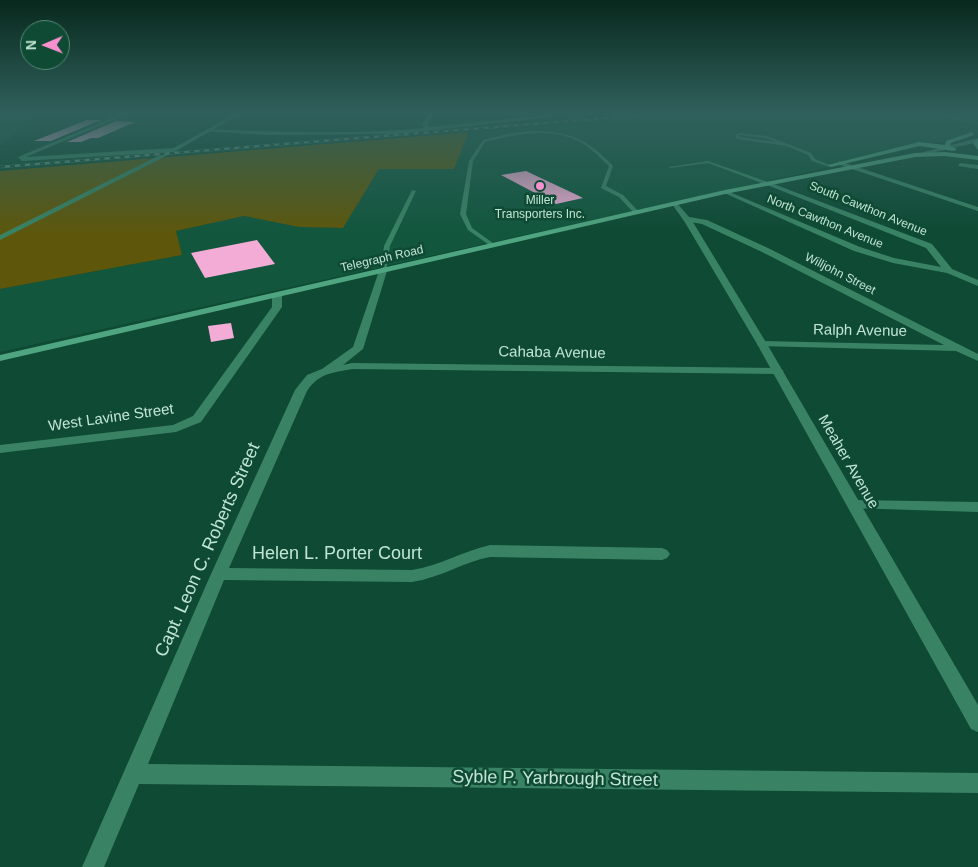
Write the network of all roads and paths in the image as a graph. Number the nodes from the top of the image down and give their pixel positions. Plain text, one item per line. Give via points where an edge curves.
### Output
1 (27, 154) edge
2 (99, 154) edge
3 (165, 154) edge
4 (475, 154) edge
5 (597, 154) edge
6 (810, 154) edge
7 (875, 154) edge
8 (931, 154) edge
9 (953, 154) edge
10 (914, 155) joint
11 (978, 156) edge
12 (839, 163) junction
13 (960, 165) dead end
14 (830, 166) junction
15 (671, 167) dead end
16 (978, 167) edge
17 (856, 168) junction
18 (769, 184) junction
19 (414, 191) dead end
20 (725, 192) junction
21 (676, 204) junction
22 (978, 209) edge
23 (636, 213) junction
24 (687, 219) junction
25 (0, 238) edge
26 (494, 246) junction
27 (383, 271) junction
28 (949, 271) junction
29 (978, 282) edge
30 (277, 296) junction
31 (762, 344) junction
32 (958, 348) junction
33 (358, 349) junction
34 (0, 358) edge
35 (978, 358) edge
36 (352, 366) junction
37 (326, 371) junction
38 (778, 372) junction
39 (0, 449) edge
40 (854, 505) junction
41 (978, 507) edge
42 (662, 554) dead end
43 (219, 574) junction
44 (978, 723) edge
45 (133, 774) junction
46 (978, 783) edge
47 (94, 867) edge

1 - 2 street via 22,159
3 - 25 street
4 - 26 lane via 471,161 463,214 470,229
5 - 23 lane via 611,166 604,187 621,196
6 - 14 lane via 813,160
7 - 12 main road, Telegraph Road
8 - 10 main road
9 - 11 main road
10 - 17 main road, Telegraph Road
12 - 14 main road, Telegraph Road
12 - 17 street
13 - 16 street
14 - 18 main road, Telegraph Road
15 - 18 lane via 708,162
17 - 18 main road, Telegraph Road
17 - 22 street
18 - 20 main road, Telegraph Road
18 - 28 street, South Cawthon Avenue via 929,246
19 - 27 lane via 387,246
20 - 21 main road, Telegraph Road
20 - 28 street, North Cawthon Avenue via 856,249
21 - 23 main road, Telegraph Road
21 - 24 street, Meaher Avenue
23 - 26 main road, Telegraph Road
24 - 31 street, Meaher Avenue
24 - 32 street, Willjohn Street via 704,222 765,250
26 - 27 main road, Telegraph Road
27 - 30 main road, Telegraph Road
27 - 33 street
28 - 29 street, North Cawthon Avenue
30 - 34 main road, Telegraph Road
30 - 39 street, West Lavine Street via 276,307 197,419 176,428
31 - 32 street, Ralph Avenue
31 - 38 street, Meaher Avenue
32 - 35 street, Willjohn Street
33 - 36 street
33 - 37 street, Capt. Leon C. Roberts Street
36 - 37 street, Cahaba Avenue
36 - 38 street, Cahaba Avenue
37 - 43 street, Capt. Leon C. Roberts Street via 311,377 301,390
38 - 40 street, Meaher Avenue
40 - 41 street
40 - 44 street, Meaher Avenue
42 - 43 street, Helen L. Porter Court via 490,551 434,572 412,576
43 - 45 street, Capt. Leon C. Roberts Street
45 - 46 street, Syble P. Yarbrough Street
45 - 47 street, Capt. Leon C. Roberts Street

